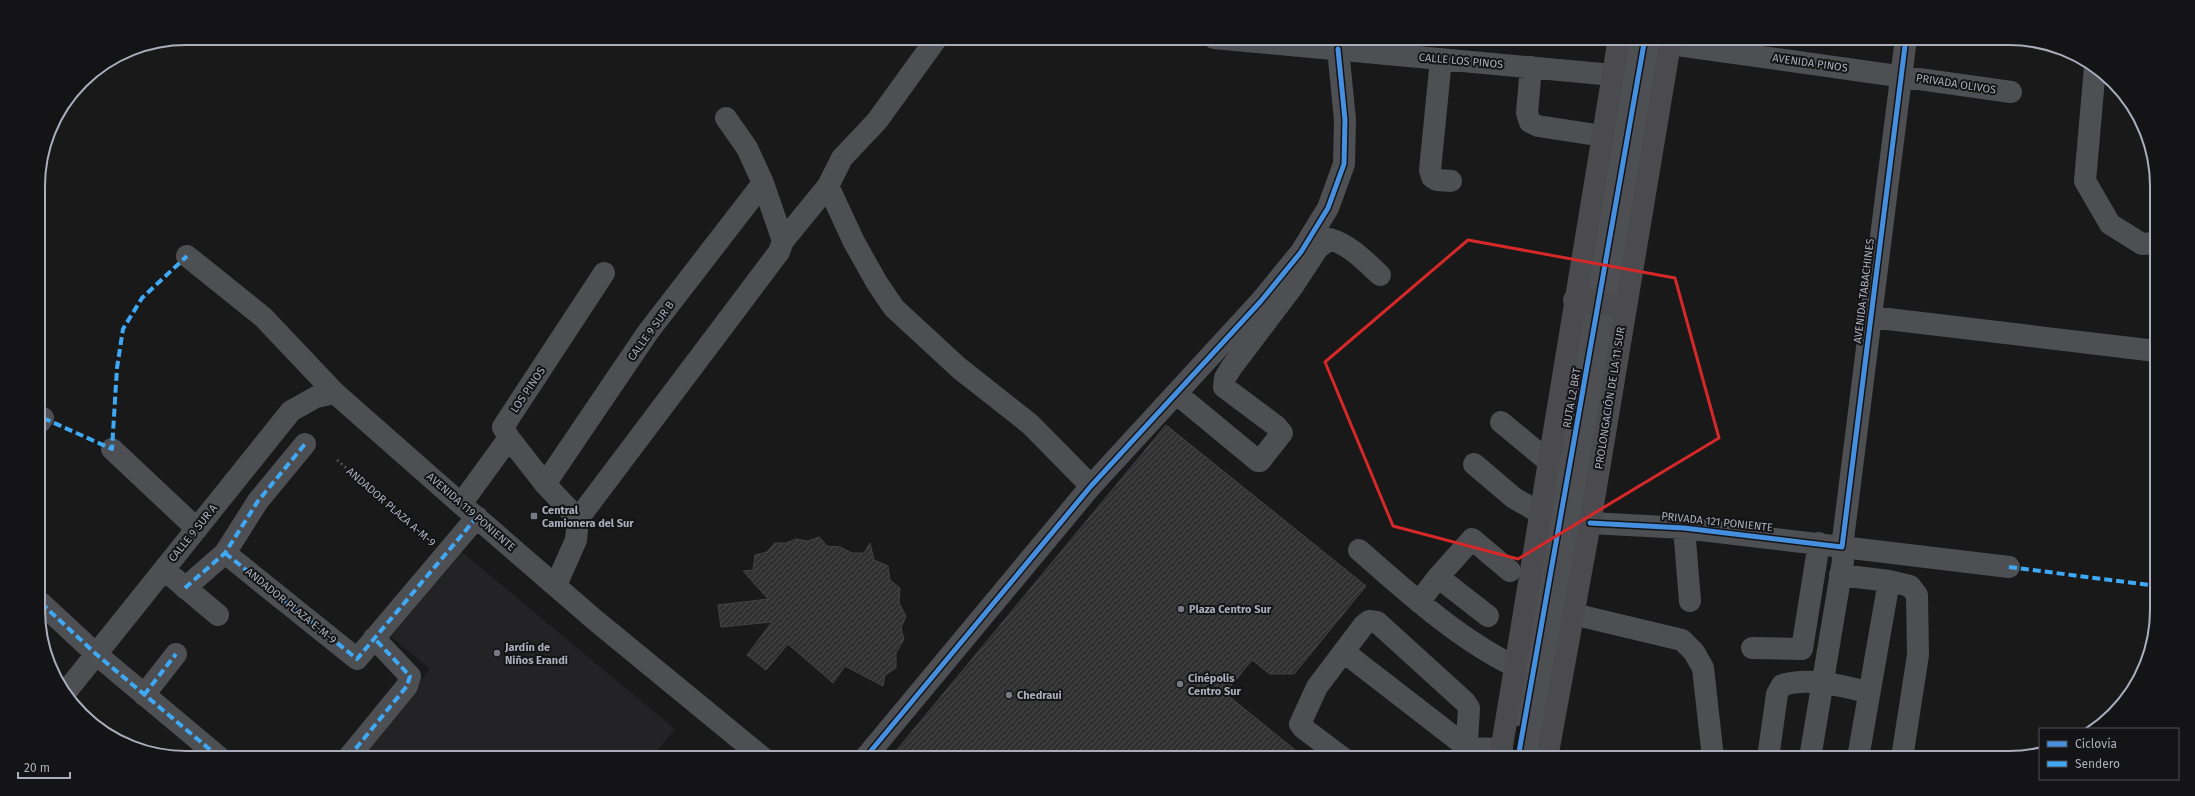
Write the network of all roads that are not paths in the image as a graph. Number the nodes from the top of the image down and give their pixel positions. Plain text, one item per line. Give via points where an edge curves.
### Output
1 (932, 45) edge
2 (1293, 45) edge
3 (1618, 45) edge
4 (1634, 45) edge
5 (1664, 45) edge
6 (1698, 45) edge
7 (1905, 45) edge
8 (1338, 49) junction
9 (1440, 59) junction
10 (1531, 67) junction
11 (2094, 74) edge
12 (1613, 75) junction
13 (1901, 76) junction
14 (2011, 92) dead end
15 (726, 118) dead end
16 (1603, 136) junction
17 (1451, 181) dead end
18 (763, 183) junction
19 (828, 186) junction
20 (783, 241) junction
21 (2150, 243) edge
22 (187, 256) dead end
23 (604, 273) dead end
24 (1380, 276) dead end
25 (1599, 304) junction
26 (1871, 317) junction
27 (2150, 350) edge
28 (335, 393) junction
29 (1177, 394) junction
30 (1501, 422) dead end
31 (510, 438) junction
32 (306, 444) dead end
33 (112, 449) dead end
34 (1548, 461) junction
35 (1474, 464) dead end
36 (545, 484) junction
37 (1091, 486) junction
38 (469, 510) junction
39 (1540, 513) junction
40 (578, 519) junction
41 (1590, 522) junction
42 (1684, 528) junction
43 (197, 529) junction
44 (1819, 543) junction
45 (1842, 547) junction
46 (1359, 550) dead end
47 (226, 553) junction
48 (2008, 567) dead end
49 (164, 570) junction
50 (1510, 570) dead end
51 (1840, 575) junction
52 (1438, 577) junction
53 (1888, 581) junction
54 (556, 585) junction
55 (185, 588) junction
56 (1690, 601) dead end
57 (1419, 602) junction
58 (45, 607) edge
59 (1573, 614) junction
60 (218, 615) dead end
61 (1488, 616) dead end
62 (374, 638) junction
63 (1752, 648) dead end
64 (1344, 652) junction
65 (96, 654) junction
66 (176, 654) dead end
67 (357, 659) joint
68 (1514, 666) junction
69 (1822, 682) junction
70 (69, 688) edge
71 (1868, 692) junction
72 (144, 695) junction
73 (212, 751) edge
74 (354, 751) edge
75 (755, 751) edge
76 (871, 751) edge
77 (1334, 751) edge
78 (1465, 751) edge
79 (1467, 751) edge
80 (1504, 751) edge
81 (1505, 751) edge
82 (1533, 751) edge
83 (1548, 751) edge
84 (1712, 751) edge
85 (1769, 751) edge
86 (1811, 751) edge
87 (1859, 751) edge
88 (1903, 751) edge

1 - 19 street via 877,121 842,158
2 - 8 street, CALLE LOS PINOS
3 - 12 main road, PROLONGACIÓN DE LA 11 SUR
4 - 25 street, RUTA L2 BRT
5 - 25 main road, PROLONGACIÓN DE LA 11 SUR
6 - 13 street, AVENIDA PINOS
7 - 13 street, AVENIDA TABACHINES
8 - 9 street, CALLE LOS PINOS
8 - 29 street via 1345,120 1344,164 1328,208 1301,252 1261,301
9 - 10 street, CALLE LOS PINOS
9 - 17 street via 1430,170 1432,177 1437,180
10 - 12 street, CALLE LOS PINOS
10 - 16 street via 1527,113 1530,122 1538,126
11 - 21 street via 2085,181 2110,224 2142,244
12 - 16 main road, PROLONGACIÓN DE LA 11 SUR
13 - 14 street, PRIVADA OLIVOS
13 - 26 street, AVENIDA TABACHINES
15 - 18 street via 747,148
16 - 25 main road, PROLONGACIÓN DE LA 11 SUR
18 - 20 street
18 - 36 street, CALLE 9 SUR B via 648,332
19 - 20 street
19 - 37 street via 854,242 894,308 959,368 1030,424
20 - 40 street via 779,252
22 - 28 street, AVENIDA 119 PONIENTE via 263,317
23 - 31 street, LOS PINOS via 503,427
24 - 29 street via 1354,252 1340,242 1330,239 1318,248 1293,286 1231,368 1225,378 1224,387 1282,433 1260,461
25 - 34 main road, PROLONGACIÓN DE LA 11 SUR
25 - 41 main road, PROLONGACIÓN DE LA 11 SUR
25 - 81 street, RUTA L2 BRT
25 - 82 street, RUTA L2 BRT
26 - 27 street
26 - 45 street, AVENIDA TABACHINES
28 - 38 street, AVENIDA 119 PONIENTE
28 - 43 street, CALLE 9 SUR A via 316,397 291,411
29 - 37 street
30 - 34 street
31 - 36 street
31 - 38 street
32 - 47 street via 258,500
33 - 43 street
34 - 39 main road, PROLONGACIÓN DE LA 11 SUR
35 - 39 street via 1514,498
36 - 40 street
37 - 76 street
38 - 54 street, AVENIDA 119 PONIENTE
38 - 62 street, ANDADOR PLAZA A-M-9 via 445,553
39 - 68 main road, PROLONGACIÓN DE LA 11 SUR
40 - 54 street via 576,540
41 - 42 street, PRIVADA 121 PONIENTE
41 - 59 main road, PROLONGACIÓN DE LA 11 SUR
42 - 44 street, PRIVADA 121 PONIENTE
42 - 56 street
43 - 49 street, CALLE 9 SUR A
44 - 45 street, PRIVADA 121 PONIENTE
44 - 63 street via 1802,649
45 - 48 street, PRIVADA 121 PONIENTE
45 - 51 street, AVENIDA TABACHINES
46 - 57 street
47 - 55 street
47 - 67 street, ANDADOR PLAZA E-M-9
49 - 55 street
49 - 65 street, CALLE 9 SUR A
50 - 52 street via 1472,539
51 - 53 street
51 - 69 street, AVENIDA TABACHINES
52 - 57 street
52 - 61 street
53 - 71 street
53 - 88 street via 1910,586 1917,595 1918,655
54 - 75 street, AVENIDA 119 PONIENTE
55 - 60 street
57 - 68 street via 1486,652
58 - 65 street
59 - 83 main road, PROLONGACIÓN DE LA 11 SUR
59 - 84 street via 1682,640 1694,652 1703,668
62 - 67 street, ANDADOR PLAZA A-M-9
62 - 74 street via 410,676 407,686
64 - 77 street via 1318,687 1300,724
64 - 78 street
64 - 79 street via 1363,626 1369,621 1377,622 1465,702 1469,708
65 - 70 street, CALLE 9 SUR A
65 - 72 street
66 - 72 street
68 - 80 main road, PROLONGACIÓN DE LA 11 SUR
69 - 71 street
69 - 85 street via 1793,682 1782,685 1777,694
69 - 86 street, AVENIDA TABACHINES
71 - 87 street
72 - 73 street

